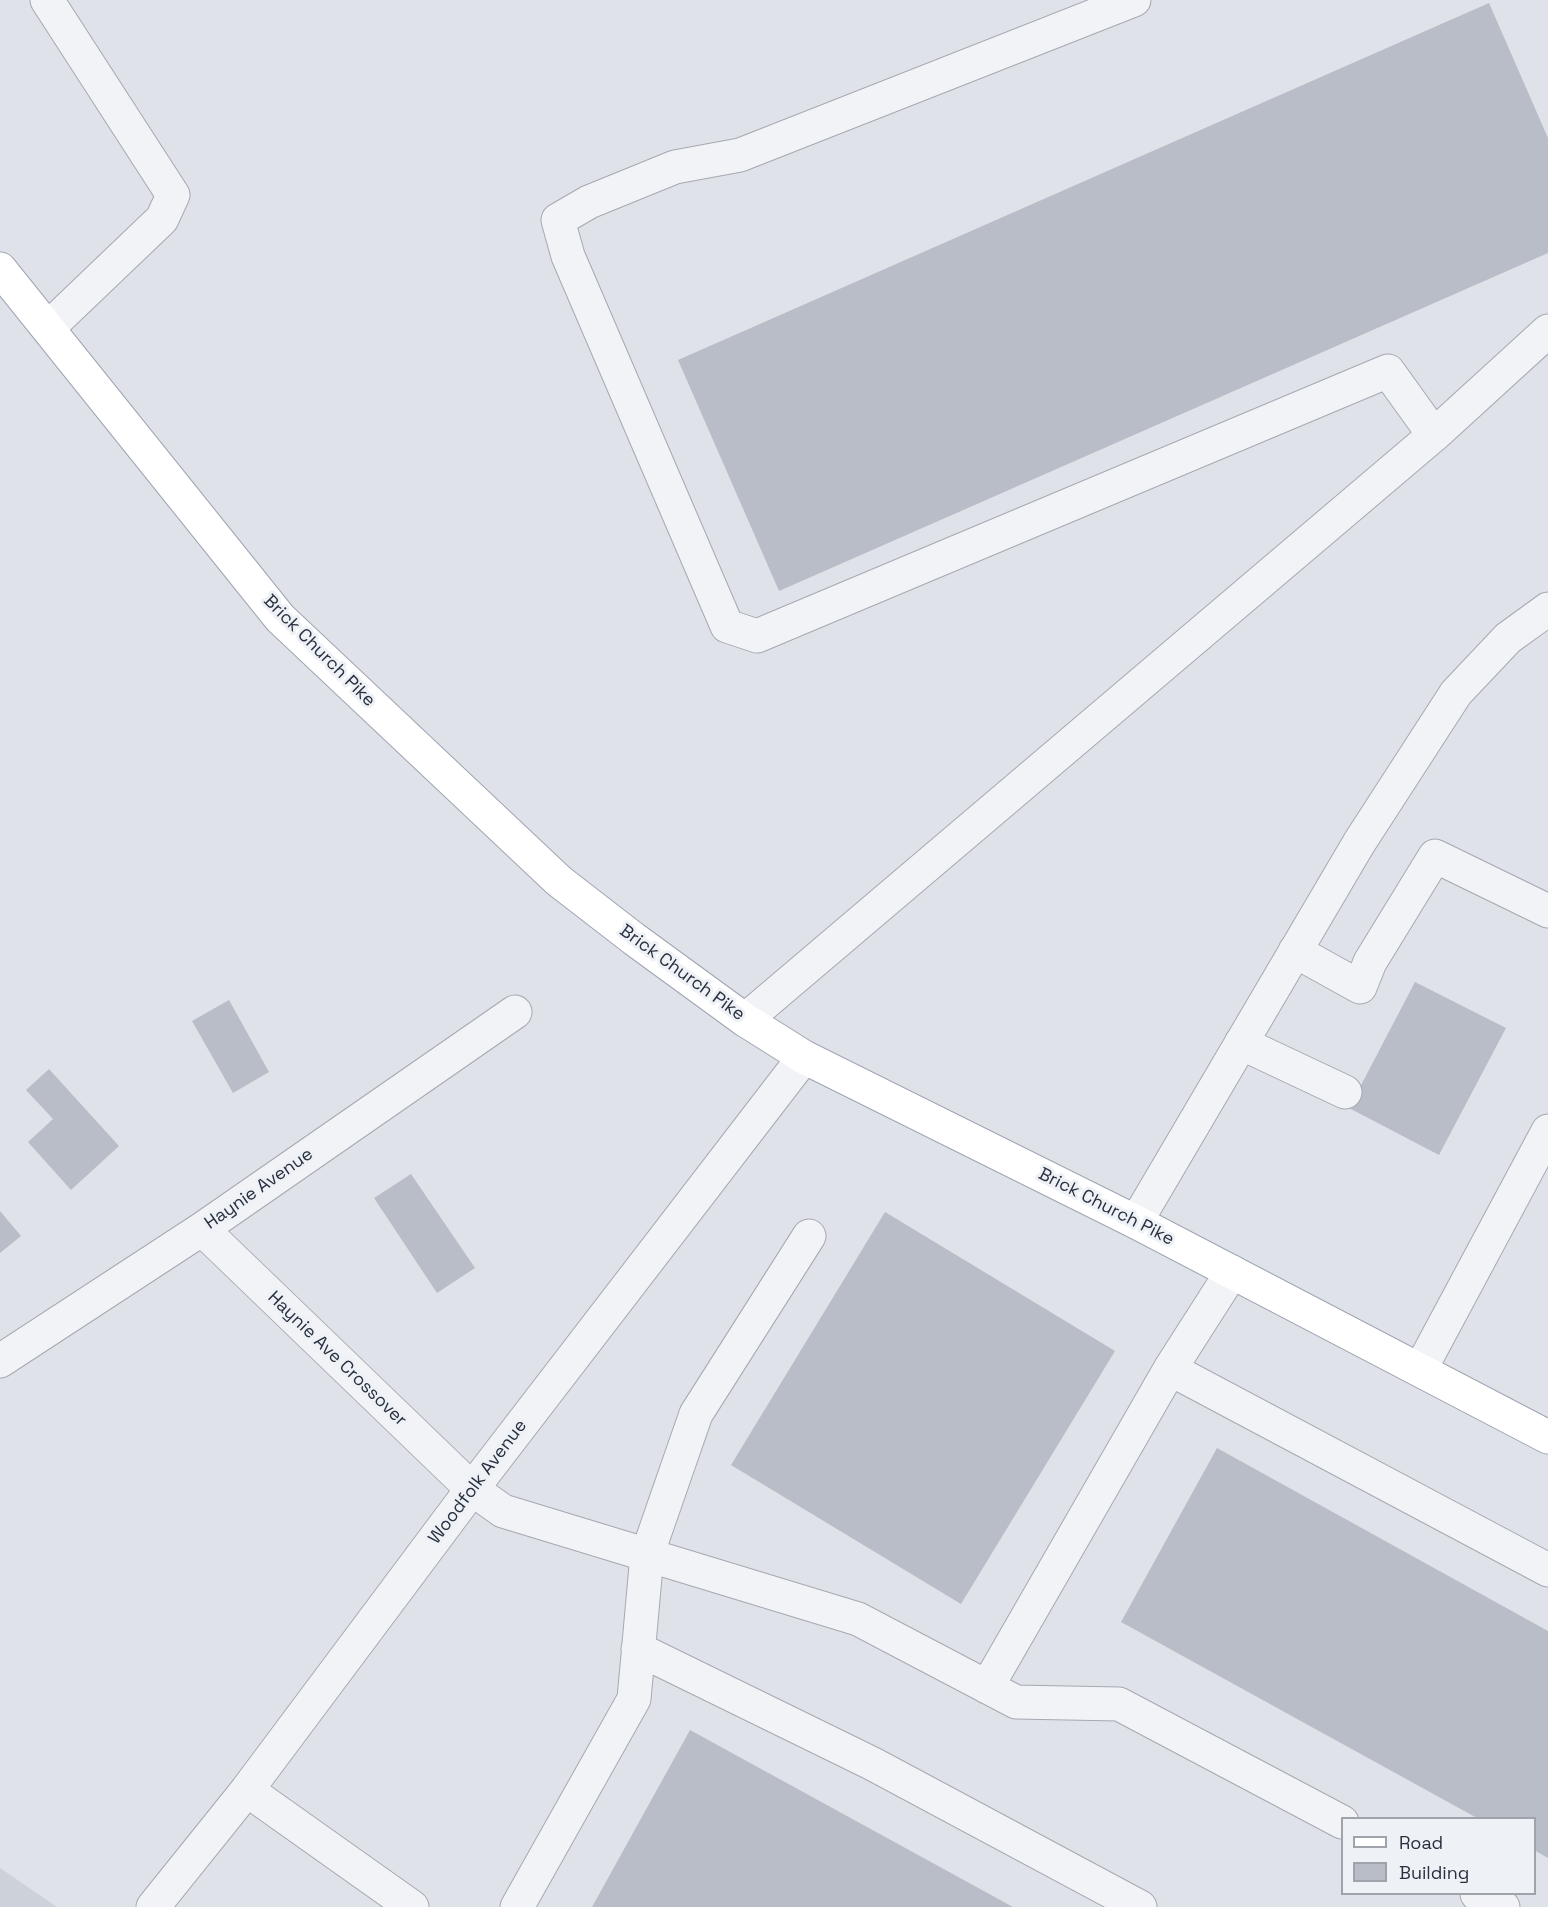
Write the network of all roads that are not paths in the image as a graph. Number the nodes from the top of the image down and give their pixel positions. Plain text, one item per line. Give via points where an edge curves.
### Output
1 (47, 0) edge
2 (1134, 0) edge
3 (0, 269) edge
4 (48, 328) junction
5 (1548, 331) edge
6 (1434, 435) junction
7 (1548, 609) edge
8 (1548, 911) edge
9 (1295, 951) junction
10 (515, 1012) dead end
11 (745, 1020) junction
12 (1241, 1043) junction
13 (804, 1057) junction
14 (1345, 1092) dead end
15 (1548, 1131) edge
16 (1136, 1222) junction
17 (202, 1229) junction
18 (809, 1236) dead end
19 (1232, 1272) junction
20 (0, 1361) edge
21 (1170, 1369) junction
22 (1420, 1370) junction
23 (1548, 1437) edge
24 (472, 1489) junction
25 (647, 1555) junction
26 (1548, 1570) edge
27 (638, 1649) junction
28 (987, 1687) junction
29 (247, 1790) junction
30 (1341, 1821) edge
31 (1481, 1895) edge
32 (153, 1907) edge
33 (412, 1907) edge
34 (517, 1907) edge
35 (1140, 1907) edge
36 (1503, 1907) edge

1 - 4 street via 173,195 162,219
2 - 6 street via 740,155 675,167 589,202 558,220 568,256 727,626 757,636 1388,371
3 - 4 main road, Brick Church Pike
4 - 11 main road, Brick Church Pike via 280,618 559,881
5 - 6 street
6 - 11 street
7 - 9 street via 1508,638 1456,693
8 - 9 street via 1435,856 1370,962 1360,987
9 - 12 street
10 - 17 street, Haynie Avenue
11 - 13 main road, Brick Church Pike
12 - 14 street
12 - 16 street
13 - 16 main road, Brick Church Pike
13 - 24 street, Woodfolk Avenue
15 - 22 street
16 - 19 main road, Brick Church Pike
17 - 20 street, Haynie Avenue
17 - 24 street, Haynie Ave Crossover
18 - 25 street via 696,1414
19 - 21 street
19 - 22 main road, Brick Church Pike
21 - 26 street
21 - 28 street
22 - 23 main road, Brick Church Pike
24 - 25 street, Haynie Ave Crossover via 502,1511
24 - 29 street, Woodfolk Avenue
25 - 27 street
25 - 28 street, Haynie Ave Crossover via 858,1619
27 - 34 street via 634,1699
27 - 35 street via 873,1764
28 - 30 street, Haynie Ave Crossover via 1016,1702 1119,1704
29 - 32 street, Woodfolk Avenue
29 - 33 street
31 - 36 street

